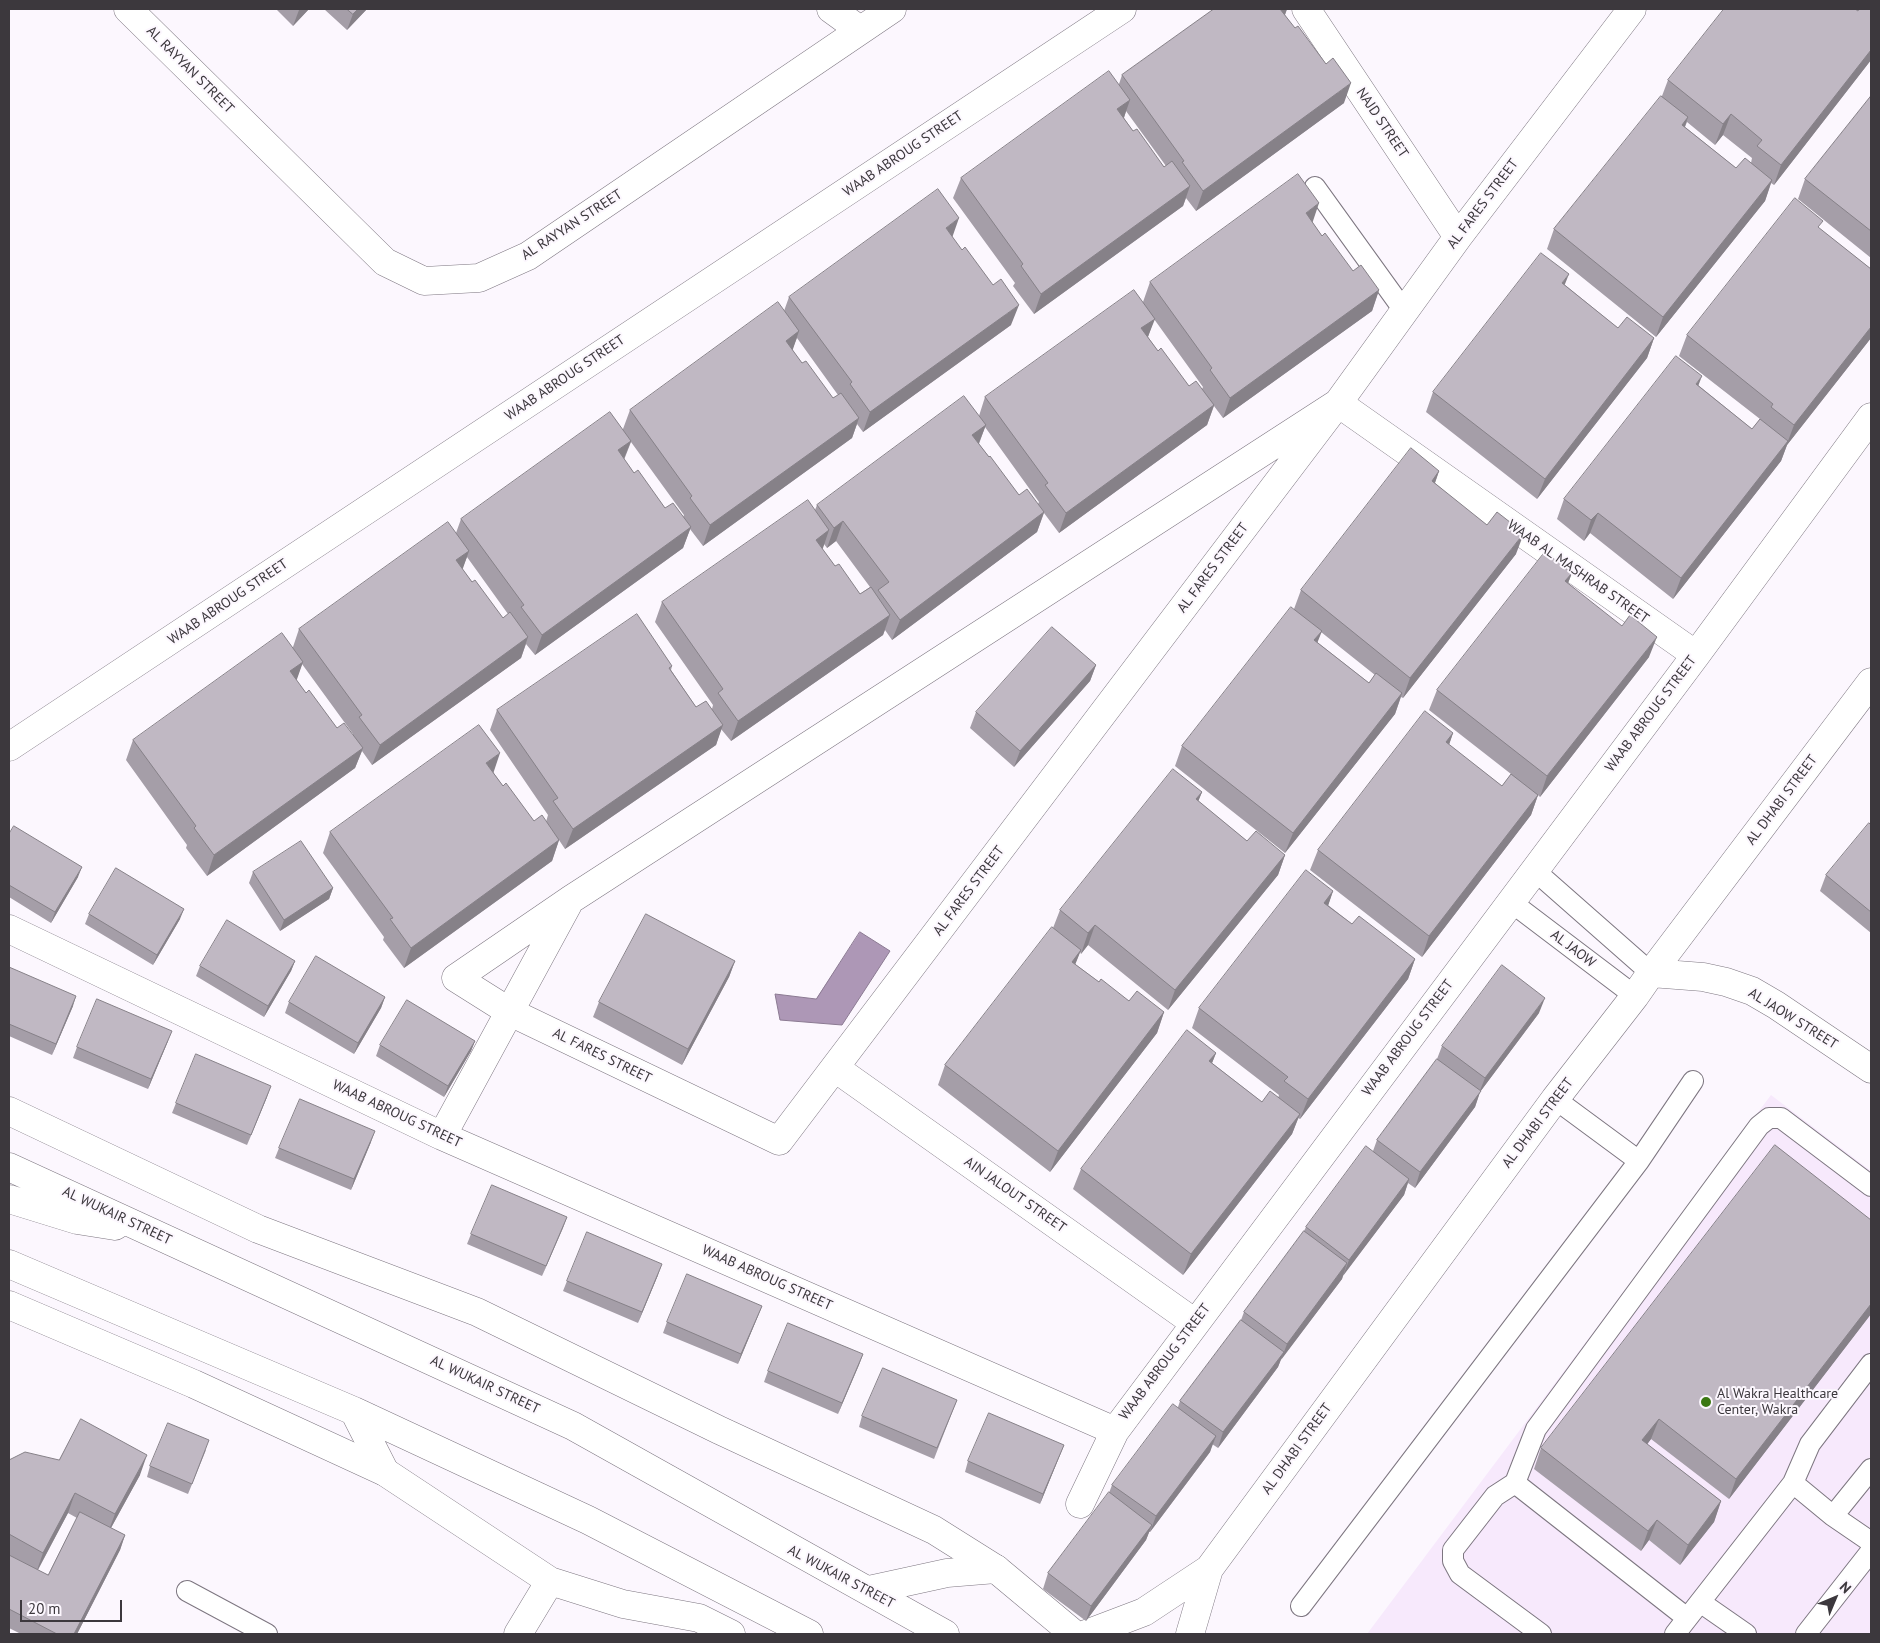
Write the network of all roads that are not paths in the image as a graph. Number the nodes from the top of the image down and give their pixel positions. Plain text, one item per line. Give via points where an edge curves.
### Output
1 (128, 9) edge
2 (831, 9) edge
3 (892, 9) edge
4 (1122, 9) edge
5 (1306, 9) edge
6 (1632, 9) edge
7 (860, 30) junction
8 (1315, 187) dead end
9 (1458, 237) junction
10 (1405, 312) junction
11 (1338, 403) junction
12 (1871, 417) edge
13 (1696, 655) junction
14 (1871, 682) edge
15 (9, 747) edge
16 (1534, 870) junction
17 (570, 900) junction
18 (1511, 902) junction
19 (9, 928) edge
20 (1651, 973) junction
21 (1635, 996) junction
22 (510, 1012) junction
23 (835, 1068) junction
24 (1871, 1069) edge
25 (1692, 1081) dead end
26 (1555, 1099) junction
27 (9, 1111) edge
28 (442, 1136) junction
29 (1639, 1161) junction
30 (9, 1167) edge
31 (1871, 1186) edge
32 (9, 1199) edge
33 (154, 1233) junction
34 (9, 1264) edge
35 (9, 1305) edge
36 (1195, 1323) junction
37 (1871, 1364) edge
38 (354, 1411) junction
39 (1115, 1431) junction
40 (1871, 1469) edge
41 (385, 1472) junction
42 (1515, 1483) junction
43 (1793, 1483) junction
44 (1080, 1504) dead end
45 (1833, 1516) junction
46 (1871, 1542) edge
47 (1871, 1550) edge
48 (996, 1569) junction
49 (1209, 1569) junction
50 (550, 1581) junction
51 (869, 1590) junction
52 (187, 1591) dead end
53 (1700, 1602) junction
54 (1302, 1606) dead end
55 (1687, 1618) junction
56 (267, 1634) edge
57 (518, 1634) edge
58 (731, 1634) edge
59 (810, 1634) edge
60 (945, 1634) edge
61 (1074, 1634) edge
62 (1086, 1634) edge
63 (1190, 1634) edge
64 (1541, 1634) edge
65 (1674, 1634) edge
66 (1746, 1634) edge
67 (1806, 1634) edge

1 - 7 street, AL RAYYAN STREET via 385,262 424,281 479,278 528,256
2 - 7 street
3 - 7 street, AL RAYYAN STREET
4 - 15 street, WAAB ABROUG STREET
5 - 9 street, NAJD STREET
6 - 9 street, AL FARES STREET
8 - 10 lane
9 - 10 street, AL FARES STREET
10 - 11 street, AL FARES STREET
11 - 13 street, WAAB AL MASHRAB STREET
11 - 17 street, AL FARES STREET
11 - 23 street, AL FARES STREET
12 - 13 street, WAAB ABROUG STREET
13 - 16 street, WAAB ABROUG STREET
14 - 20 street, AL DHABI STREET
16 - 18 street, WAAB ABROUG STREET
16 - 20 lane
17 - 22 street, AL FARES STREET
17 - 22 street, AL FARES STREET via 456,978
18 - 21 lane, AL JAOW
18 - 36 street, WAAB ABROUG STREET
19 - 28 street, WAAB ABROUG STREET
20 - 21 street, AL DHABI STREET
20 - 24 street, AL JAOW STREET via 1703,977 1752,991
21 - 26 street, AL DHABI STREET
22 - 23 street, AL FARES STREET via 779,1141
22 - 28 street, AL FARES STREET
23 - 36 street, AIN JALOUT STREET
25 - 29 lane
26 - 29 lane
26 - 49 street, AL DHABI STREET
27 - 48 street via 258,1229 477,1312 934,1530
28 - 39 street, WAAB ABROUG STREET
29 - 54 lane
30 - 33 street, AL WUKAIR STREET
31 - 42 lane via 1781,1118 1769,1118 1759,1126 1536,1429
32 - 33 street via 77,1220
33 - 51 street, AL WUKAIR STREET via 573,1426
34 - 38 street
35 - 41 street via 194,1384
36 - 39 street, WAAB ABROUG STREET
37 - 43 lane via 1810,1444
38 - 41 street
38 - 59 street via 588,1520
39 - 44 street
40 - 45 lane
41 - 50 street
42 - 55 lane
42 - 64 lane via 1495,1496 1453,1550 1453,1560 1460,1574
43 - 45 lane
43 - 53 lane
45 - 46 lane
47 - 67 lane
48 - 51 street via 947,1573
48 - 61 street
49 - 62 street, AL DHABI STREET via 1144,1612
49 - 63 street, AL DHABI STREET
50 - 57 street
50 - 58 street via 624,1604 699,1618
51 - 60 street, AL WUKAIR STREET
52 - 56 lane
53 - 55 lane
53 - 66 lane
55 - 65 lane

